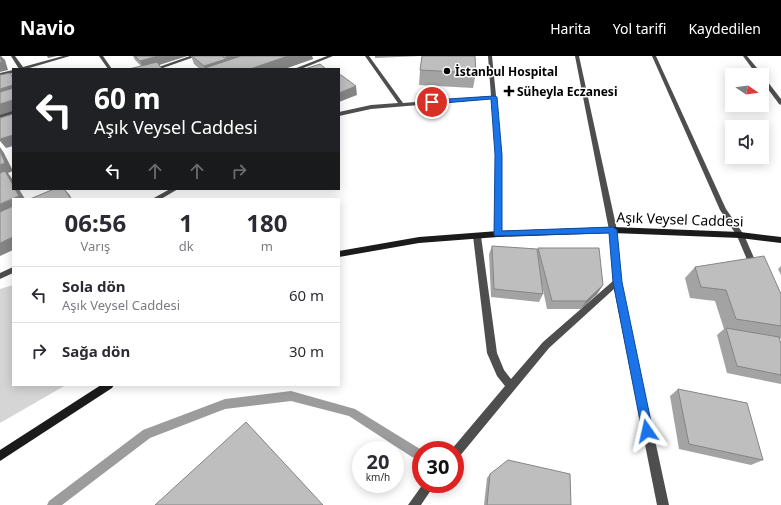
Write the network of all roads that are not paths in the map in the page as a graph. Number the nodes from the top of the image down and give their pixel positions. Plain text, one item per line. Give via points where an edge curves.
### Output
1 (12, 56) edge
2 (68, 56) edge
3 (100, 56) edge
4 (195, 56) edge
5 (331, 56) edge
6 (367, 56) edge
7 (490, 56) edge
8 (578, 56) edge
9 (654, 56) edge
10 (745, 56) edge
11 (21, 68) edge
12 (26, 68) edge
13 (109, 68) edge
14 (158, 68) edge
15 (299, 68) edge
16 (754, 68) edge
17 (12, 71) edge
18 (0, 75) edge
19 (769, 87) edge
20 (494, 97) junction
21 (781, 103) edge
22 (401, 104) junction
23 (12, 112) edge
24 (340, 114) edge
25 (0, 116) edge
26 (174, 190) edge
27 (157, 198) edge
28 (613, 230) junction
29 (498, 234) junction
30 (740, 235) junction
31 (477, 236) junction
32 (781, 240) edge
33 (340, 254) edge
34 (12, 270) edge
35 (756, 271) edge
36 (0, 276) edge
37 (617, 282) junction
38 (106, 386) edge
39 (511, 386) junction
40 (464, 442) edge
41 (0, 456) edge
42 (423, 493) edge
43 (414, 505) edge
44 (662, 505) edge

1 - 11 street
2 - 12 street
3 - 13 street
4 - 14 street
5 - 15 street
6 - 22 street
7 - 20 street
8 - 28 street
9 - 30 street via 723,210
10 - 16 street
17 - 18 street
19 - 21 street
20 - 22 street
20 - 29 street via 499,155
22 - 24 street
23 - 25 street
26 - 27 street
28 - 29 main road, Aşık Veysel Caddesi
28 - 30 main road, Aşık Veysel Caddesi
28 - 37 street
29 - 31 main road, Aşık Veysel Caddesi
30 - 32 main road, Aşık Veysel Caddesi
30 - 35 street
31 - 33 main road, Aşık Veysel Caddesi via 419,240
31 - 39 street via 492,353 500,373
34 - 36 street
37 - 39 street via 546,345
37 - 44 street
38 - 41 main road
39 - 40 street
42 - 43 street

